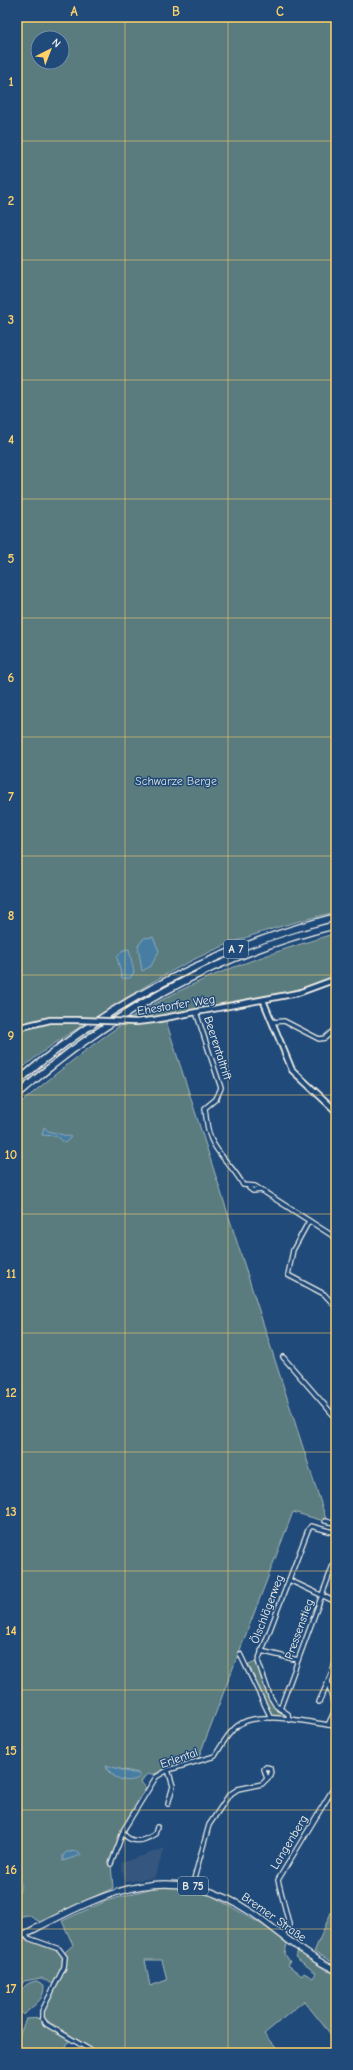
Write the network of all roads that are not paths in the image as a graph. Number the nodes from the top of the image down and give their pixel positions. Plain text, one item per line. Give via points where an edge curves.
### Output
1 (336, 917) edge
2 (336, 925) edge
3 (336, 979) edge
4 (264, 1000) junction
5 (196, 1012) junction
6 (272, 1022) junction
7 (17, 1028) edge
8 (336, 1028) edge
9 (17, 1082) edge
10 (17, 1095) edge
11 (336, 1111) edge
12 (309, 1221) junction
13 (336, 1238) edge
14 (336, 1307) edge
15 (283, 1357) dead end
16 (336, 1418) edge
17 (325, 1521) dead end
18 (336, 1523) edge
19 (336, 1533) edge
20 (336, 1557) edge
21 (289, 1580) junction
22 (322, 1595) junction
23 (336, 1602) edge
24 (261, 1651) junction
25 (240, 1654) dead end
26 (298, 1660) junction
27 (336, 1661) edge
28 (328, 1681) junction
29 (320, 1702) dead end
30 (280, 1709) junction
31 (335, 1710) edge
32 (271, 1718) junction
33 (289, 1720) junction
34 (328, 1725) junction
35 (336, 1726) edge
36 (168, 1770) junction
37 (267, 1779) dead end
38 (336, 1784) edge
39 (168, 1804) dead end
40 (157, 1827) dead end
41 (124, 1833) junction
42 (111, 1864) dead end
43 (192, 1886) junction
44 (282, 1935) junction
45 (19, 1936) edge
46 (336, 1970) edge
47 (95, 2053) edge

1 - 9 highway, A 7 via 224,953 141,993 84,1029
2 - 10 highway, A 7 via 245,954 177,984 104,1026 54,1063
3 - 4 main road, Ehestorfer Weg via 311,989
4 - 5 main road, Ehestorfer Weg
4 - 6 main road
5 - 7 main road, Ehestorfer Weg, bridge via 136,1022 76,1020 41,1022
5 - 12 street, Beerentaltrift via 221,1088 216,1100 205,1108 209,1133 218,1151 243,1185 250,1186 253,1191 262,1190
6 - 8 street via 284,1021 319,1039 325,1038
6 - 11 main road via 292,1070
12 - 13 street, Beerentaltrift
12 - 14 street via 293,1250 288,1276 324,1294
15 - 16 street
17 - 18 street
19 - 21 street, Ölschlägerweg via 311,1526
20 - 22 street, Pressenstieg
21 - 22 street
21 - 24 street, Ölschlägerweg
22 - 23 street
22 - 26 street, Pressenstieg
24 - 26 street
24 - 30 street, Ölschlägerweg via 259,1667 270,1696
25 - 32 street
26 - 30 street, Pressenstieg
27 - 28 street
28 - 29 street
28 - 31 street
30 - 33 street, Ölschlägerweg via 288,1714
31 - 34 street
32 - 33 street, Erlental
32 - 36 street, Erlental via 246,1720 228,1735 214,1756
33 - 34 street, Erlental
34 - 35 street, Erlental
36 - 39 street via 174,1786
36 - 41 street, Erlental via 152,1780
37 - 43 street via 262,1784 238,1789 229,1795 209,1825
38 - 44 street, Langenberg via 278,1880 289,1924 289,1928
40 - 41 street via 155,1834 136,1842
41 - 42 street, Erlental
43 - 44 main road, Bremer Straße / B 75 via 237,1903
43 - 45 main road, Bremer Straße / B 75 via 162,1884 117,1891
44 - 46 main road, Bremer Straße / B 75 via 313,1958
45 - 47 street via 59,1949 65,1957 64,1967 42,2011 42,2018 46,2024

